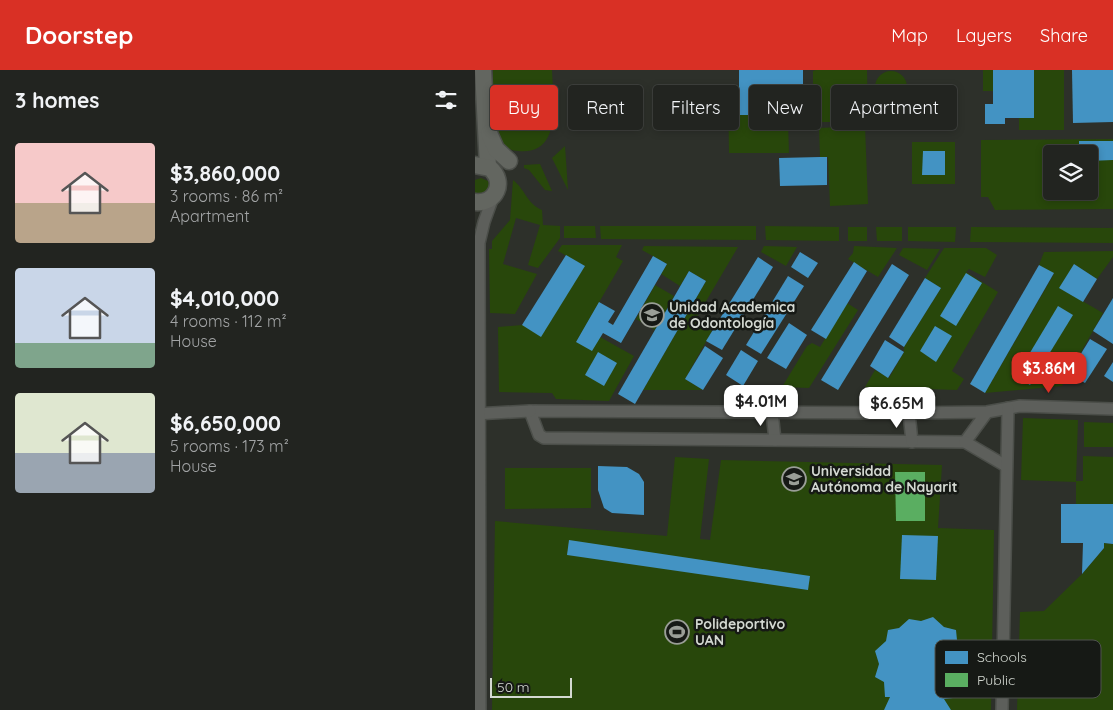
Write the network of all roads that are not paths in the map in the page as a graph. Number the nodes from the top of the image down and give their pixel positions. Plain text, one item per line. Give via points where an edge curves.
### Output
1 (483, 70) edge
2 (485, 121) junction
3 (509, 161) dead end
4 (482, 166) edge
5 (493, 197) junction
6 (475, 202) edge
7 (1007, 408) junction
8 (1113, 409) edge
9 (530, 411) junction
10 (772, 412) junction
11 (987, 412) junction
12 (909, 413) junction
13 (478, 414) edge
14 (775, 440) junction
15 (912, 442) junction
16 (965, 442) junction
17 (1006, 466) junction
18 (1003, 640) edge
19 (480, 710) edge

1 - 2 main road
2 - 3 main road via 496,149
2 - 4 main road
4 - 5 main road via 498,180
5 - 6 main road via 483,203
5 - 13 street via 479,243
7 - 8 street
7 - 11 street
7 - 17 street
9 - 10 street
9 - 13 street
9 - 14 street via 539,435 544,438
10 - 12 street
10 - 14 street
11 - 12 street
11 - 16 street
12 - 15 street
13 - 19 street
14 - 15 street
15 - 16 street
16 - 17 street
17 - 18 street

